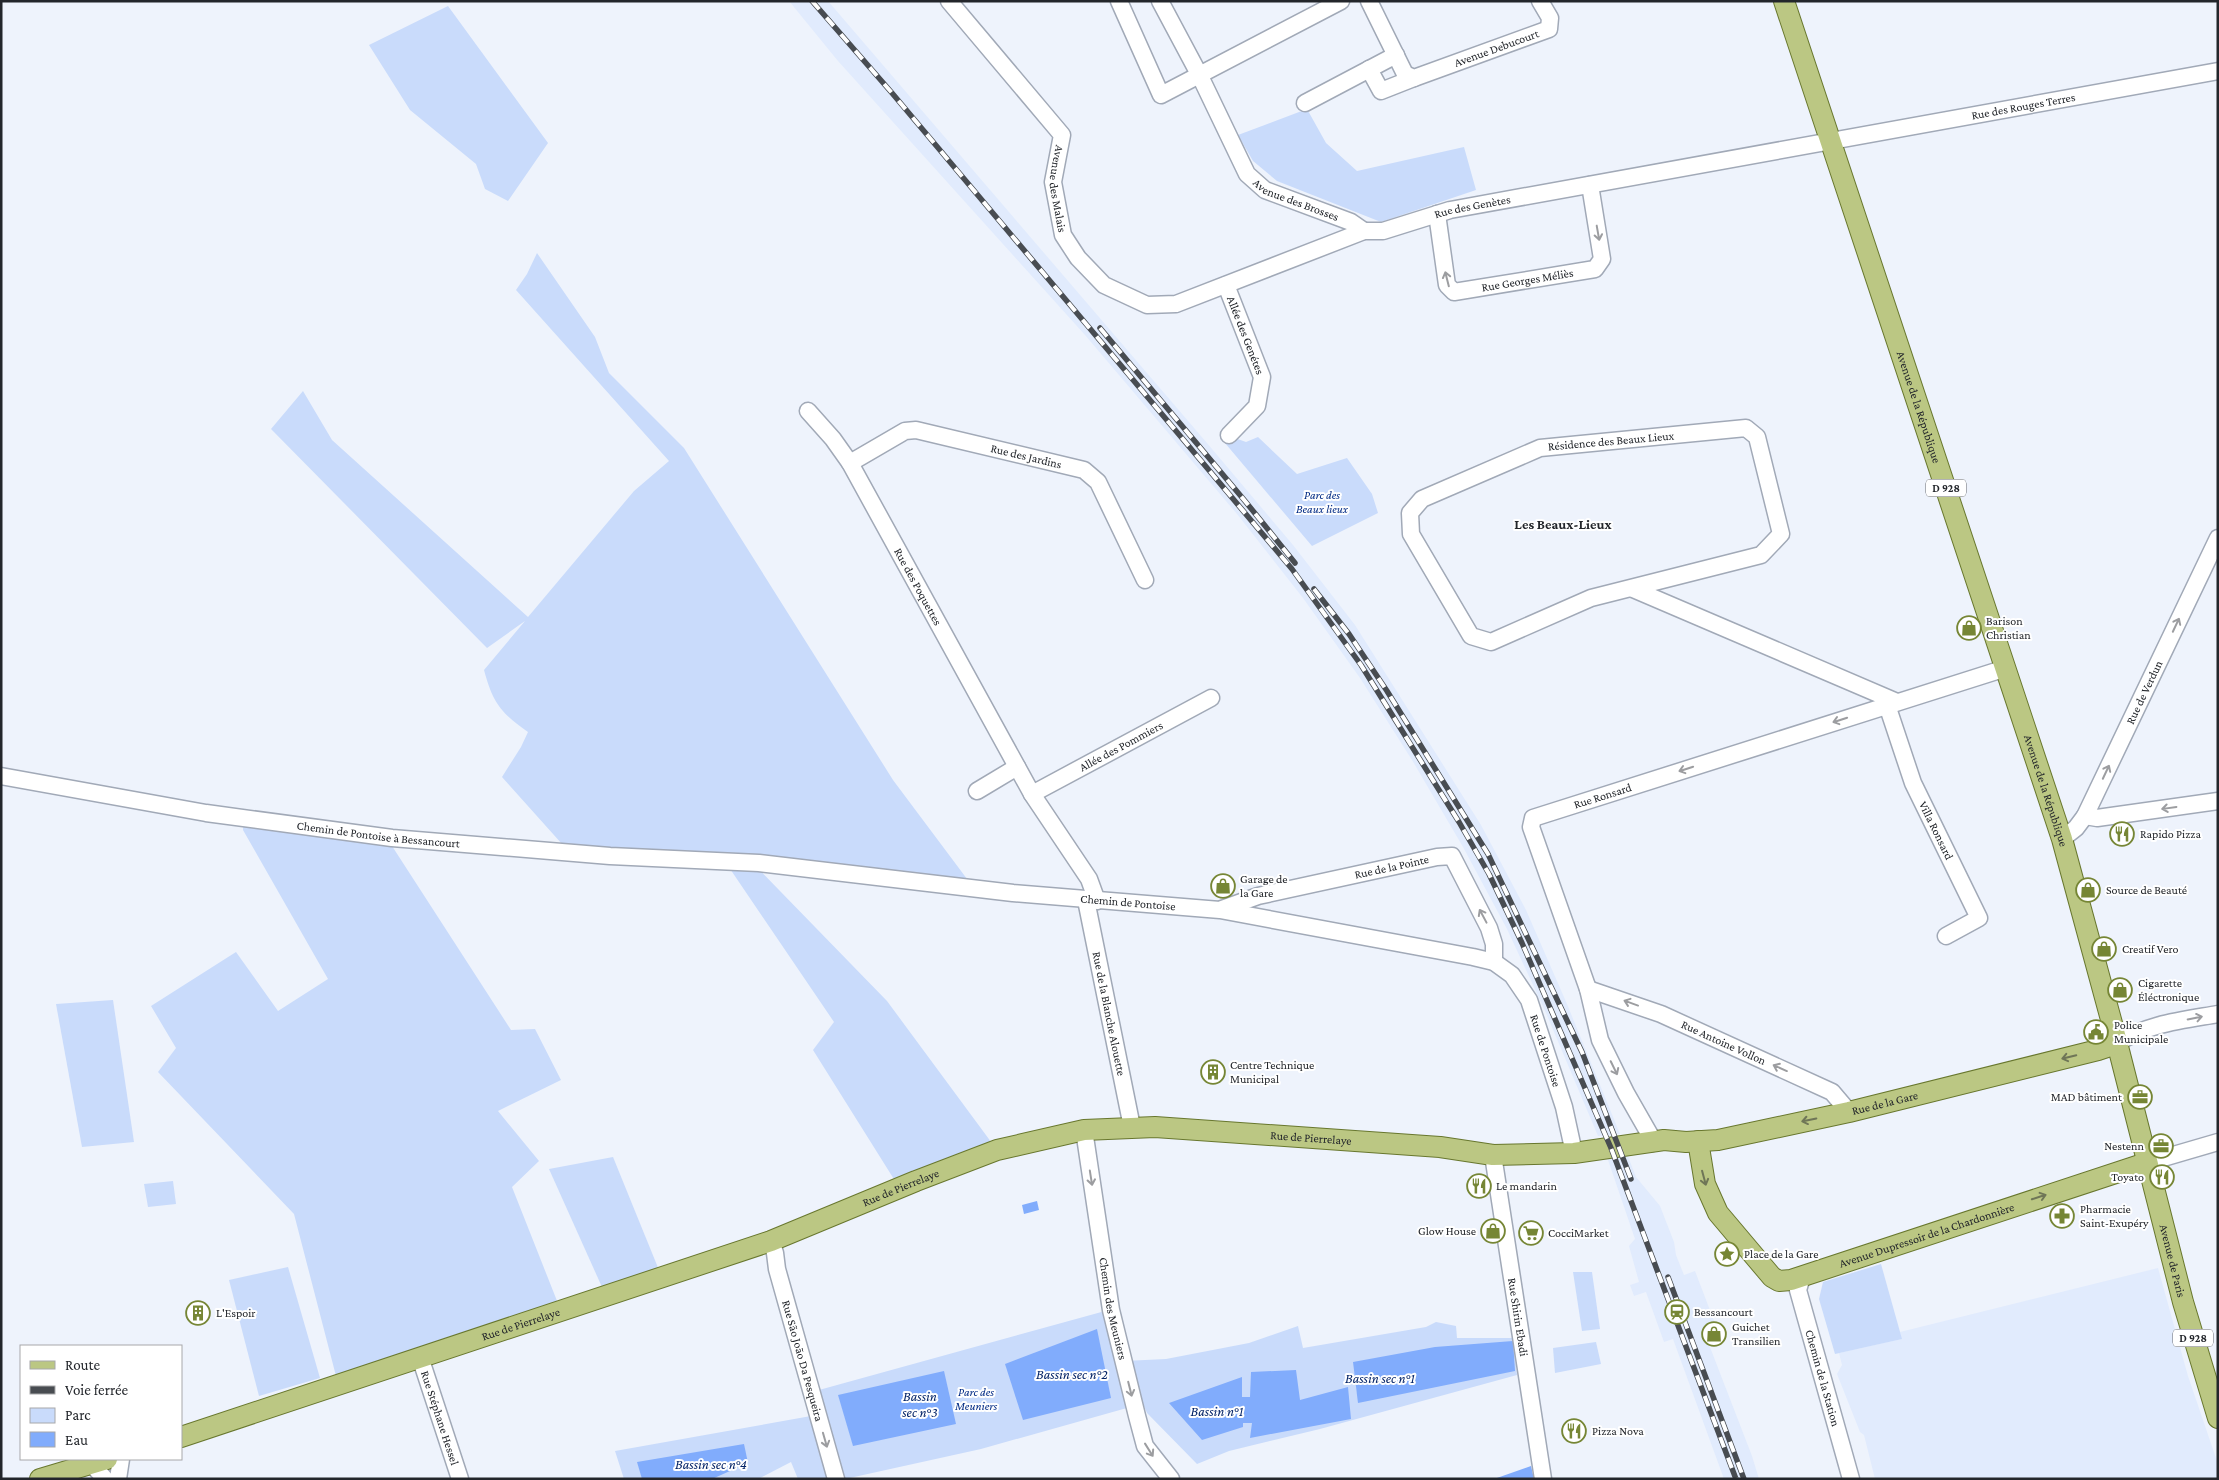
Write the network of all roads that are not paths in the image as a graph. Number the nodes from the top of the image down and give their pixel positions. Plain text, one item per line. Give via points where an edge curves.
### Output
1 (950, 1) edge
2 (1119, 1) edge
3 (1160, 1) edge
4 (1341, 1) edge
5 (1369, 1) edge
6 (1540, 1) edge
7 (1784, 1) edge
8 (1396, 55) junction
9 (1370, 69) junction
10 (2218, 71) edge
11 (1200, 76) junction
12 (1414, 78) junction
13 (1305, 103) dead end
14 (1831, 142) junction
15 (1590, 185) junction
16 (1436, 214) junction
17 (1364, 231) junction
18 (1226, 285) junction
19 (1128, 297) joint
20 (808, 411) dead end
21 (1229, 435) dead end
22 (850, 462) junction
23 (2218, 538) edge
24 (1145, 580) dead end
25 (1633, 589) junction
26 (2006, 668) junction
27 (1211, 698) dead end
28 (1892, 704) junction
29 (1017, 767) junction
30 (1, 776) edge
31 (977, 792) dead end
32 (1032, 794) junction
33 (2218, 801) edge
34 (2085, 816) junction
35 (2062, 839) junction
36 (759, 863) joint
37 (1092, 900) junction
38 (1220, 910) junction
39 (1946, 936) dead end
40 (1494, 962) junction
41 (1588, 988) junction
42 (2218, 1014) edge
43 (2116, 1044) junction
44 (1849, 1112) junction
45 (1132, 1127) junction
46 (1084, 1130) junction
47 (1698, 1141) junction
48 (2218, 1142) edge
49 (1652, 1143) junction
50 (1574, 1153) junction
51 (1493, 1155) junction
52 (2146, 1163) junction
53 (771, 1241) junction
54 (1802, 1277) junction
55 (420, 1357) junction
56 (2214, 1396) edge
57 (2218, 1418) edge
58 (182, 1437) edge
59 (121, 1460) edge
60 (99, 1461) edge
61 (40, 1479) edge
62 (106, 1479) edge
63 (118, 1479) edge
64 (460, 1479) edge
65 (836, 1479) edge
66 (1171, 1479) edge
67 (1543, 1479) edge
68 (1851, 1479) edge

1 - 19 street, Avenue des Malais via 1062,134 1053,182 1063,235 1078,258 1104,284
2 - 11 street via 1161,95
3 - 11 street, Avenue des Brosses
4 - 11 street
5 - 8 street
6 - 12 street, Avenue Debucourt via 1550,18 1549,29
7 - 14 main road, Avenue de la République / D 928
8 - 9 street
8 - 12 street via 1405,74
9 - 12 street, Avenue Debucourt via 1381,91
9 - 13 street
10 - 14 street, Rue des Rouges Terres
11 - 17 street, Avenue des Brosses via 1247,174 1265,190 1351,222
14 - 15 street, Rue des Genètes
14 - 26 main road, Avenue de la République / D 928
15 - 16 street, Rue des Genètes
15 -> 16 street, Rue Georges Méliès via 1602,259 1595,269 1454,292 1447,285
16 - 17 street, Rue des Genètes via 1383,231
17 - 18 street, Rue des Genètes
18 - 19 street, Rue des Genètes via 1176,304 1147,305
18 - 21 street, Allée des Genétes via 1262,377 1257,406
20 - 22 street, Rue des Poquettes
22 - 24 street, Rue des Jardins via 905,432 916,430 1084,470 1098,482
22 - 29 street, Rue des Poquettes
34 -> 23 street, Rue de Verdun
25 - 25 street, Résidence des Beaux Lieux via 1761,555 1780,534 1758,437 1746,428 1540,448 1422,499 1410,514 1411,534 1472,636 1491,642 1591,598
25 - 28 street
26 - 28 street, Rue Ronsard
26 - 35 main road, Avenue de la République / D 928
27 - 32 street, Allée des Pommiers
28 - 39 street, Villa Ronsard via 1913,784 1979,918
28 -> 41 street, Rue Ronsard via 1533,818 1531,827
29 - 31 street
29 - 32 street, Rue des Poquettes
30 - 36 street, Chemin de Pontoise à Bessancourt via 221,816 392,838 610,856
32 - 37 street, Rue des Poquettes via 1089,879
33 -> 34 street via 2097,818
34 - 35 street, Rue de Verdun
35 - 43 main road, Avenue de la République / D 928
36 - 37 street, Chemin de Pontoise
37 - 38 street, Chemin de Pontoise
37 - 45 street, Rue de la Blanche Alouette
38 - 40 street, Chemin de Pontoise
40 -> 38 street, Rue de la Pointe via 1494,944 1489,928 1452,856 1258,896
40 - 50 street, Rue de Pontoise via 1512,975 1529,1000 1564,1107
44 -> 41 street, Rue Antoine Vollon via 1832,1092 1661,1014
41 -> 49 street, Rue Ronsard via 1600,1040
43 -> 42 street via 2127,1036 2168,1023
43 -> 44 main road, Rue de la Gare
43 - 52 main road, Avenue de Paris / D 928
44 -> 47 main road, Rue de la Gare via 1718,1140
45 - 46 main road, Rue de Pierrelaye
45 - 51 main road, Rue de Pierrelaye via 1440,1147
46 - 53 main road, Rue de Pierrelaye via 997,1150
46 -> 66 street, Chemin des Meuniers via 1112,1310 1136,1416 1145,1446
47 - 49 main road, Rue de la Gare
47 -> 54 main road, Avenue Dupressoir de la Chardonnière via 1705,1184 1718,1213 1772,1277 1779,1280
48 - 52 street
49 - 50 main road, Rue de Pierrelaye
50 - 51 main road, Rue de Pierrelaye
51 - 67 street, Rue Shirin Ebadi
54 -> 52 main road, Avenue Dupressoir de la Chardonnière
52 - 56 main road, Avenue de Paris / D 928 via 2182,1302
53 - 55 main road, Rue de Pierrelaye
53 -> 65 street, Rue São João Da Pesqueira
54 - 68 street, Chemin de la Station via 1798,1290
55 - 58 main road, Rue de Pierrelaye
55 - 64 street, Rue Stéphane Hessel
56 - 57 main road, Avenue de Paris / D 928
59 - 63 street
60 - 61 main road
60 - 62 street

